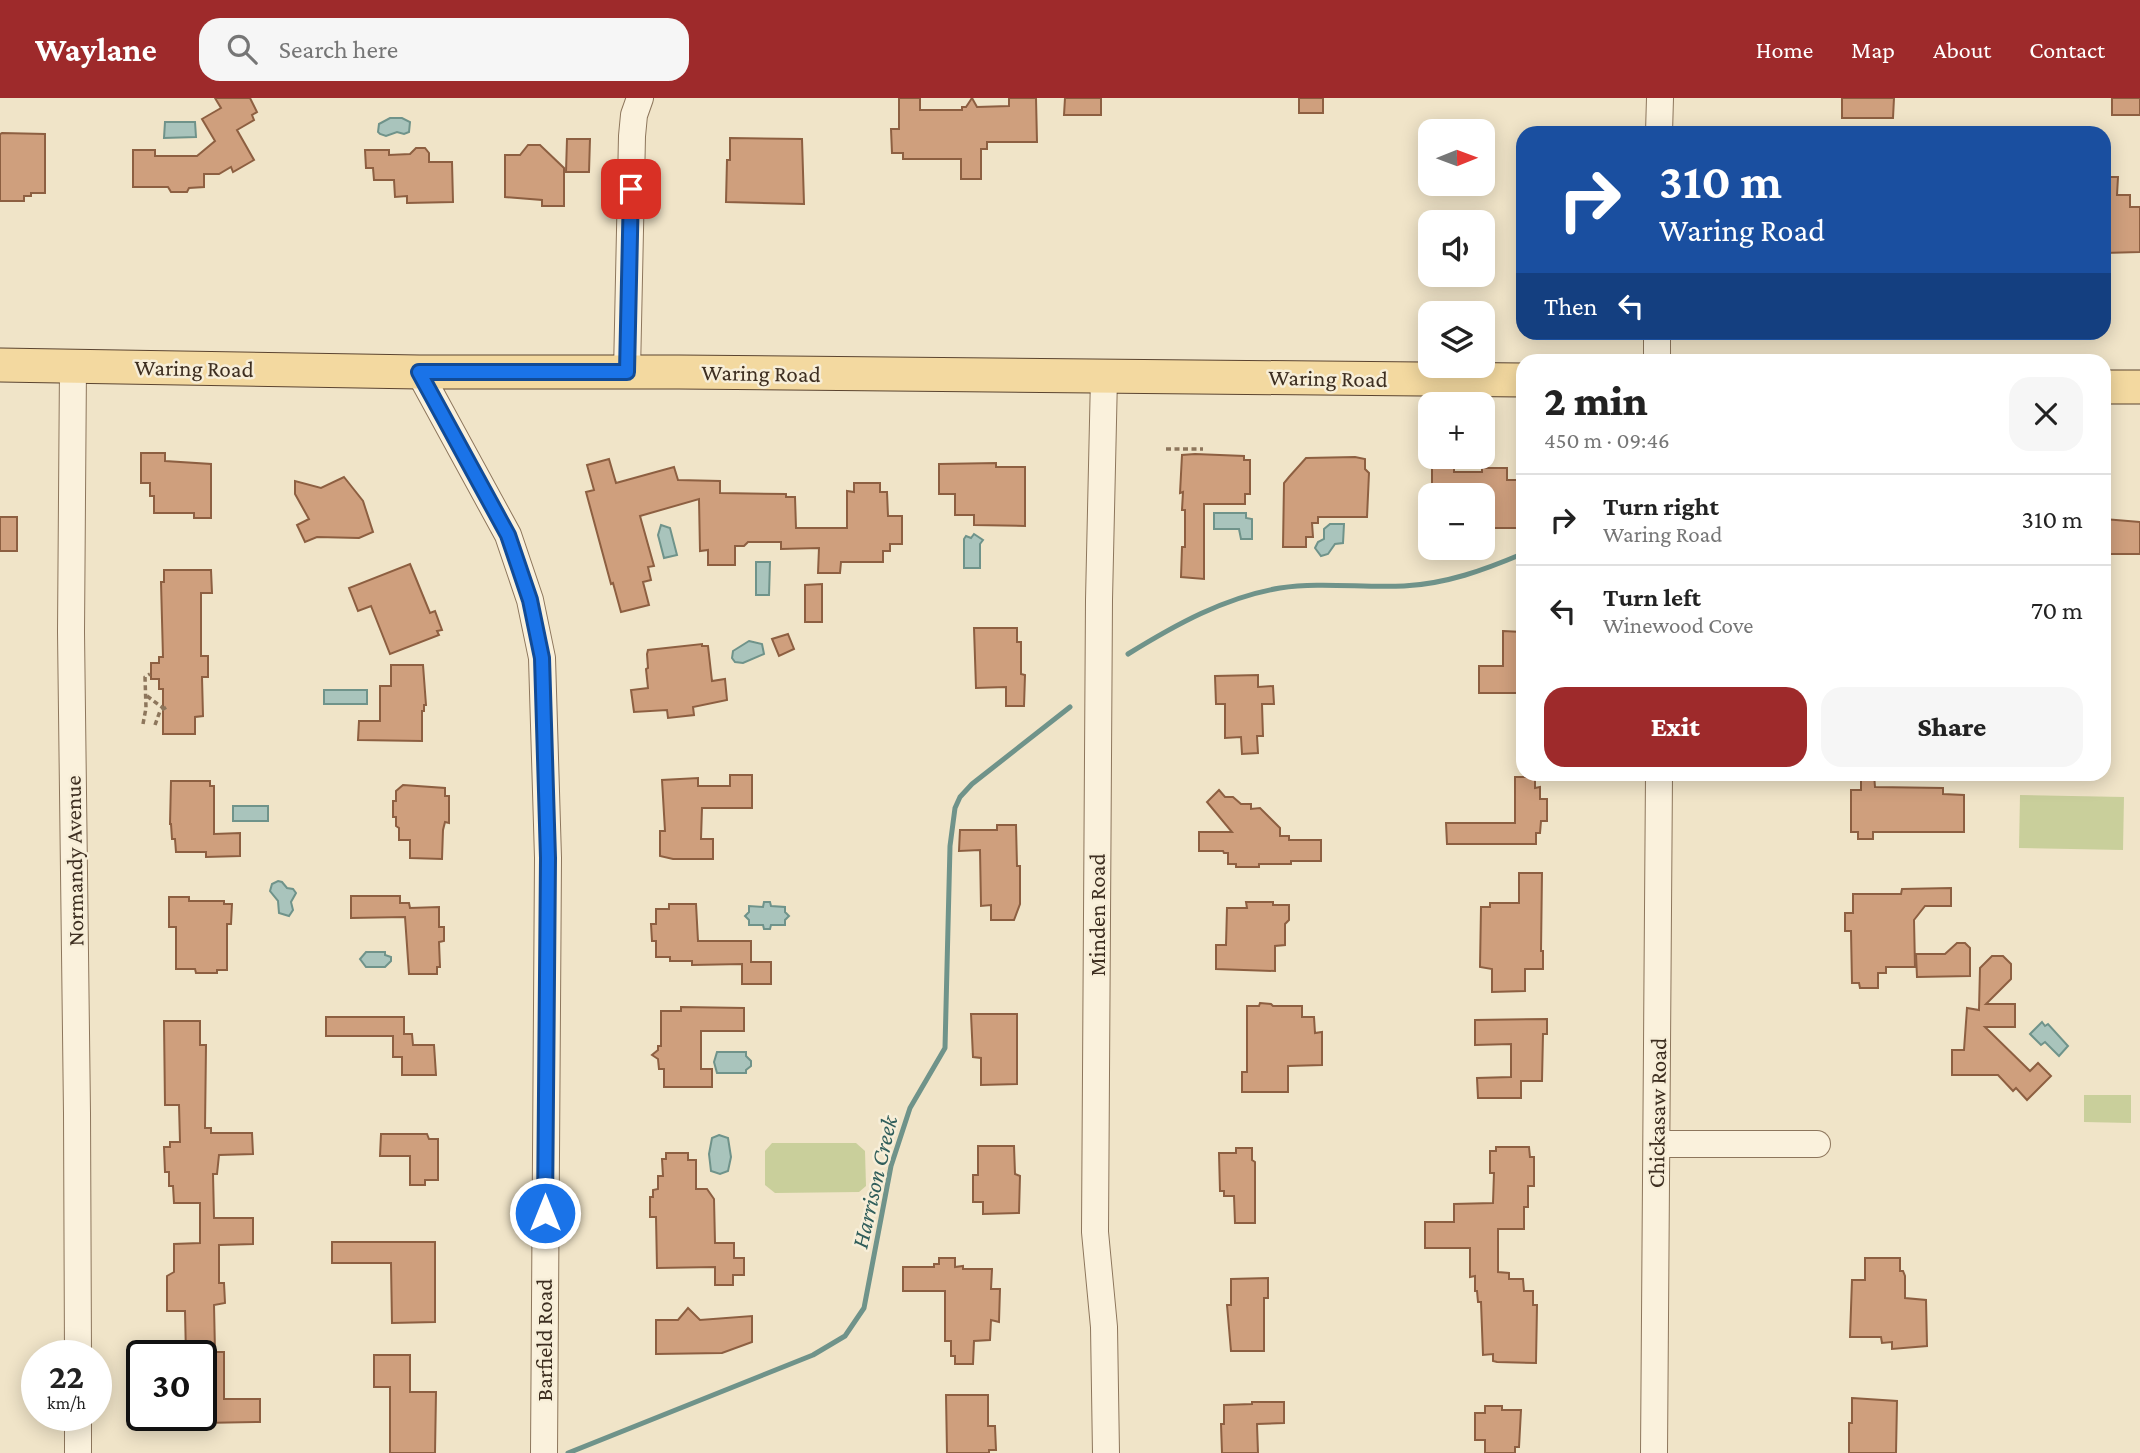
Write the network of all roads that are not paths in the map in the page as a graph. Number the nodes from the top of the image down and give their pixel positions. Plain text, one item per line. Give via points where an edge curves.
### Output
1 (640, 98) edge
2 (1660, 98) edge
3 (1659, 126) edge
4 (0, 365) edge
5 (74, 366) junction
6 (419, 372) junction
7 (627, 372) junction
8 (1104, 377) junction
9 (1516, 380) edge
10 (2111, 387) edge
11 (2140, 387) edge
12 (1659, 781) edge
13 (1657, 1144) junction
14 (1817, 1144) dead end
15 (78, 1340) edge
16 (78, 1431) edge
17 (78, 1453) edge
18 (544, 1453) edge
19 (1106, 1453) edge
20 (1654, 1453) edge

1 - 7 street via 632,136
2 - 3 street
4 - 5 main road, Waring Road
5 - 6 main road, Waring Road
5 - 15 street, Normandy Avenue via 71,645
6 - 7 main road, Waring Road
6 - 18 street, Barfield Road via 508,535 530,600 542,658 548,858
7 - 8 main road, Waring Road
8 - 9 main road, Waring Road
8 - 19 street, Minden Road via 1098,613 1095,1231 1104,1327
10 - 11 main road
12 - 13 street, Chickasaw Road
13 - 14 street
13 - 20 street, Chickasaw Road
16 - 17 street

